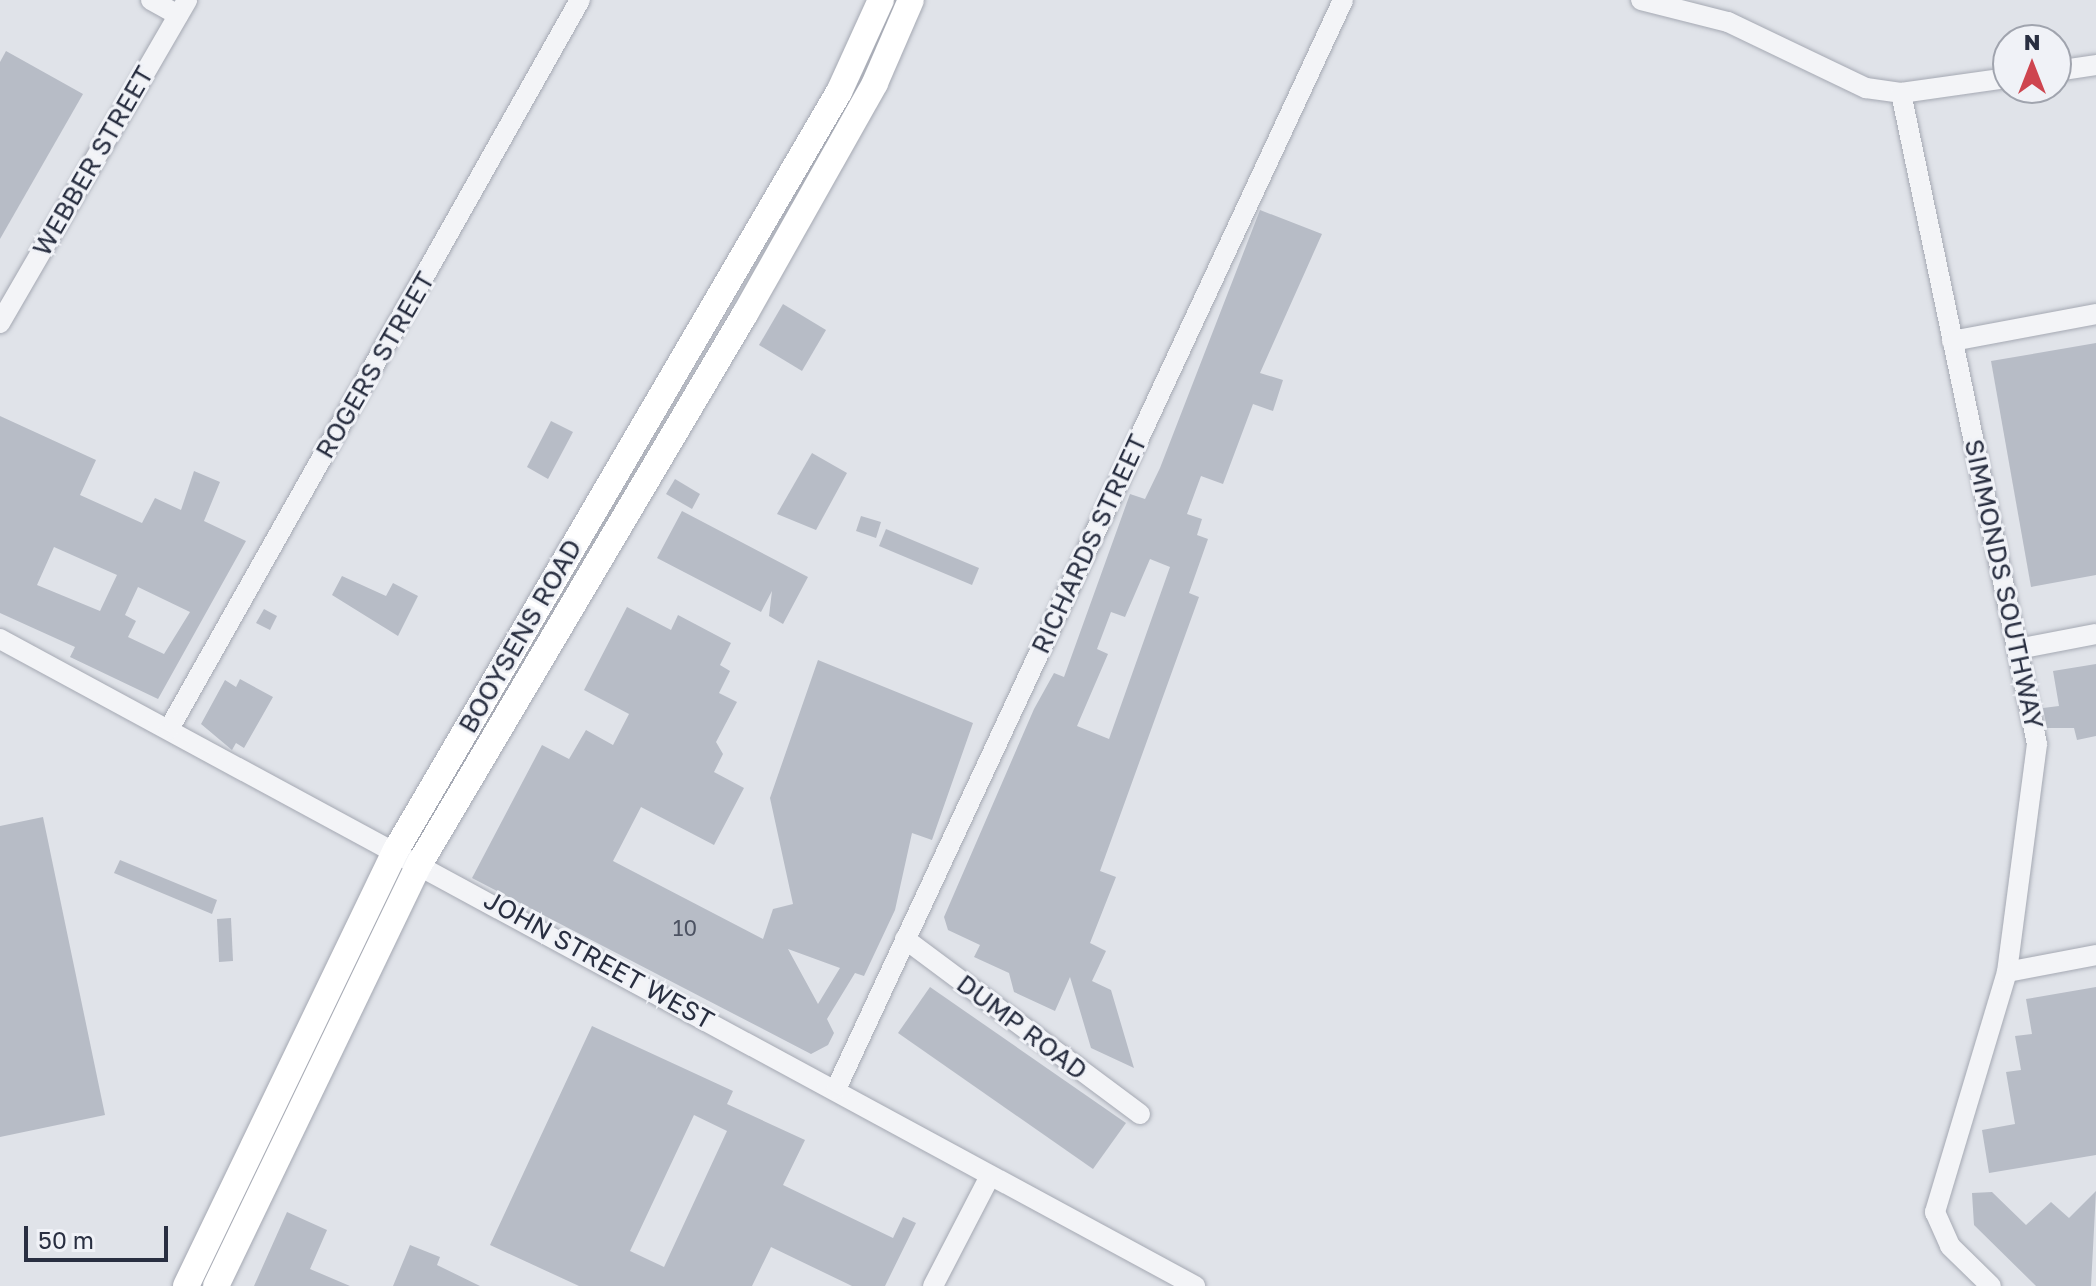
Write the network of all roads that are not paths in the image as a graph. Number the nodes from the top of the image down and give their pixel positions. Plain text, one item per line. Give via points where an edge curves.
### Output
1 (151, 0) edge
2 (580, 0) edge
3 (881, 0) edge
4 (911, 0) edge
5 (1343, 0) edge
6 (1641, 0) edge
7 (182, 7) edge
8 (2096, 65) edge
9 (2072, 69) edge
10 (1992, 80) edge
11 (1901, 93) junction
12 (2096, 314) edge
13 (0, 323) edge
14 (1952, 341) junction
15 (2096, 634) edge
16 (0, 639) edge
17 (2023, 648) junction
18 (169, 729) junction
19 (396, 850) junction
20 (420, 863) junction
21 (905, 939) junction
22 (2096, 955) edge
23 (2007, 972) junction
24 (836, 1089) junction
25 (1140, 1114) dead end
26 (990, 1176) junction
27 (186, 1286) edge
28 (216, 1286) edge
29 (933, 1286) edge
30 (1195, 1286) edge
31 (1991, 1286) edge

1 - 7 street
2 - 18 street, ROGERS STREET
3 - 19 main road, BOOYSENS ROAD via 839,92
4 - 20 main road, BOOYSENS ROAD via 875,83 745,314
5 - 21 street, RICHARDS STREET
6 - 11 street via 1728,22 1853,84
7 - 13 street, WEBBER STREET
8 - 9 street
10 - 11 street
11 - 14 street, SIMMONDS SOUTHWAY
12 - 14 street
14 - 17 street, SIMMONDS SOUTHWAY
15 - 17 street
16 - 18 street, JOHN STREET WEST
17 - 23 street, SIMMONDS SOUTHWAY via 2037,773
18 - 19 street, JOHN STREET WEST
19 - 20 street, JOHN STREET WEST
19 - 27 main road, BOOYSENS ROAD
20 - 24 street, JOHN STREET WEST
20 - 28 main road, BOOYSENS ROAD
21 - 24 street, RICHARDS STREET
21 - 25 street, DUMP ROAD
22 - 23 street
23 - 31 street, SIMMONDS SOUTHWAY via 1935,1212 1950,1246
24 - 26 street, JOHN STREET WEST
26 - 29 street
26 - 30 street, JOHN STREET WEST

